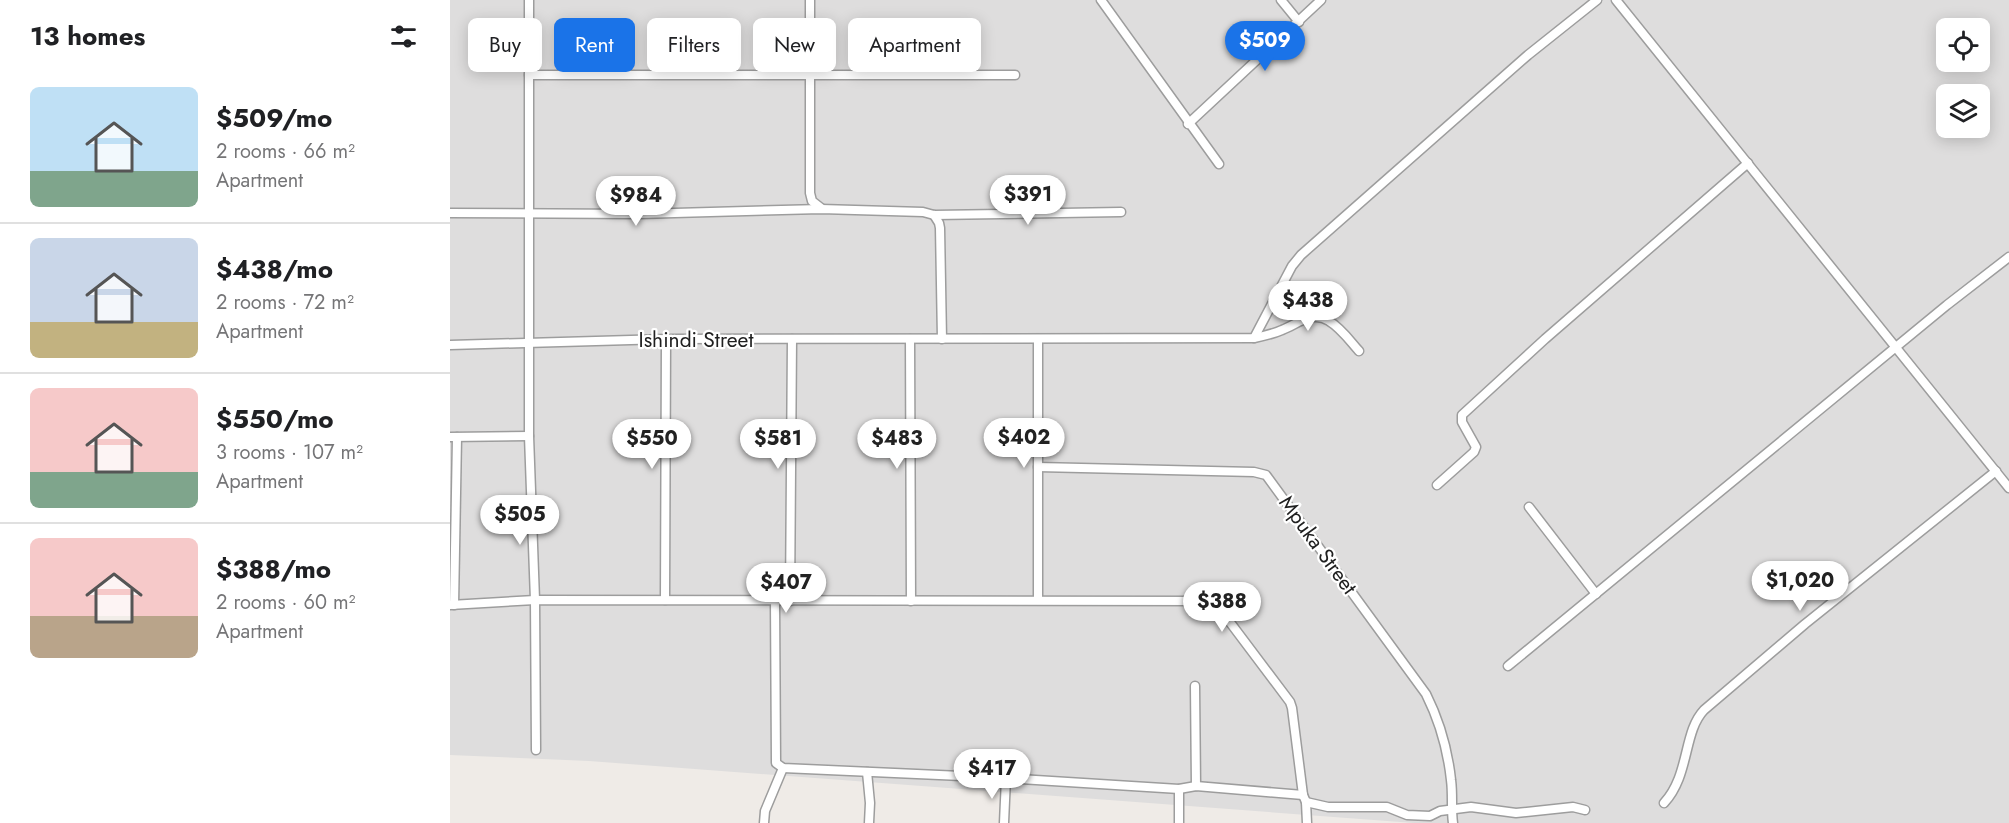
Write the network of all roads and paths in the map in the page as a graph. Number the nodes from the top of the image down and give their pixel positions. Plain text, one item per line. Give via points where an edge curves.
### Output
1 (529, 0) edge
2 (810, 0) edge
3 (1101, 0) edge
4 (1281, 0) edge
5 (1321, 0) edge
6 (1596, 0) edge
7 (1616, 0) edge
8 (1299, 22) junction
9 (529, 75) junction
10 (809, 75) junction
11 (1015, 75) dead end
12 (1188, 124) junction
13 (1748, 164) junction
14 (1219, 165) dead end
15 (821, 208) junction
16 (529, 212) junction
17 (1121, 212) dead end
18 (450, 213) edge
19 (934, 215) junction
20 (2009, 257) edge
21 (1254, 338) junction
22 (666, 339) junction
23 (792, 339) junction
24 (909, 339) junction
25 (942, 339) junction
26 (1038, 339) junction
27 (528, 343) junction
28 (450, 345) edge
29 (1896, 348) junction
30 (1359, 351) dead end
31 (529, 436) junction
32 (454, 437) edge
33 (1038, 467) junction
34 (1996, 471) junction
35 (1437, 485) dead end
36 (2009, 488) edge
37 (1529, 507) dead end
38 (1596, 594) junction
39 (1038, 599) junction
40 (535, 600) junction
41 (664, 600) junction
42 (775, 601) junction
43 (790, 601) junction
44 (911, 601) junction
45 (452, 605) edge
46 (1508, 666) dead end
47 (1196, 686) dead end
48 (536, 750) dead end
49 (783, 768) junction
50 (867, 772) junction
51 (1006, 778) junction
52 (1196, 786) junction
53 (1179, 789) junction
54 (1305, 798) junction
55 (1664, 803) dead end
56 (1452, 810) junction
57 (1585, 810) dead end
58 (764, 823) edge
59 (869, 823) edge
60 (1004, 823) edge
61 (1179, 823) edge
62 (1307, 823) edge
63 (1454, 823) edge

1 - 9 street
2 - 10 street
3 - 12 street
4 - 8 street
5 - 8 street
6 - 21 street via 1301,255
7 - 13 street
8 - 12 street
9 - 10 street
9 - 16 street
10 - 11 street
10 - 15 street via 810,193 812,201
12 - 14 street
13 - 29 street
13 - 35 street via 1462,415 1476,447
15 - 16 street via 639,214
15 - 19 street
16 - 18 street
16 - 27 street
17 - 19 street
19 - 25 street via 940,228
20 - 29 street
21 - 26 street, Ishindi Street
21 - 30 street, Ishindi Street via 1309,317 1320,317 1338,328
22 - 23 street, Ishindi Street
22 - 27 street, Ishindi Street
22 - 41 street
23 - 24 street, Ishindi Street
23 - 43 street
24 - 25 street, Ishindi Street
24 - 44 street
25 - 26 street, Ishindi Street
26 - 33 street
27 - 28 street, Ishindi Street
27 - 31 street
29 - 34 street
29 - 38 street
31 - 32 street
31 - 40 street
32 - 45 street
33 - 39 street
33 - 56 street, Mpuka Street via 1266,475 1426,694 1448,760
34 - 36 street
34 - 55 street via 1704,710 1697,720 1681,776
37 - 38 street
38 - 46 street
39 - 44 street
39 - 54 street via 1214,602 1290,702
40 - 41 street
40 - 45 street
40 - 48 street
41 - 42 street
42 - 43 street
42 - 49 street via 776,763
43 - 44 street
47 - 52 street
49 - 50 street
49 - 58 street
50 - 51 street
50 - 59 street
51 - 53 street
51 - 60 street
52 - 53 street
52 - 54 street
53 - 61 street
54 - 56 street via 1328,807 1387,807 1430,816
54 - 62 street
56 - 57 street
56 - 63 street, Mpuka Street

